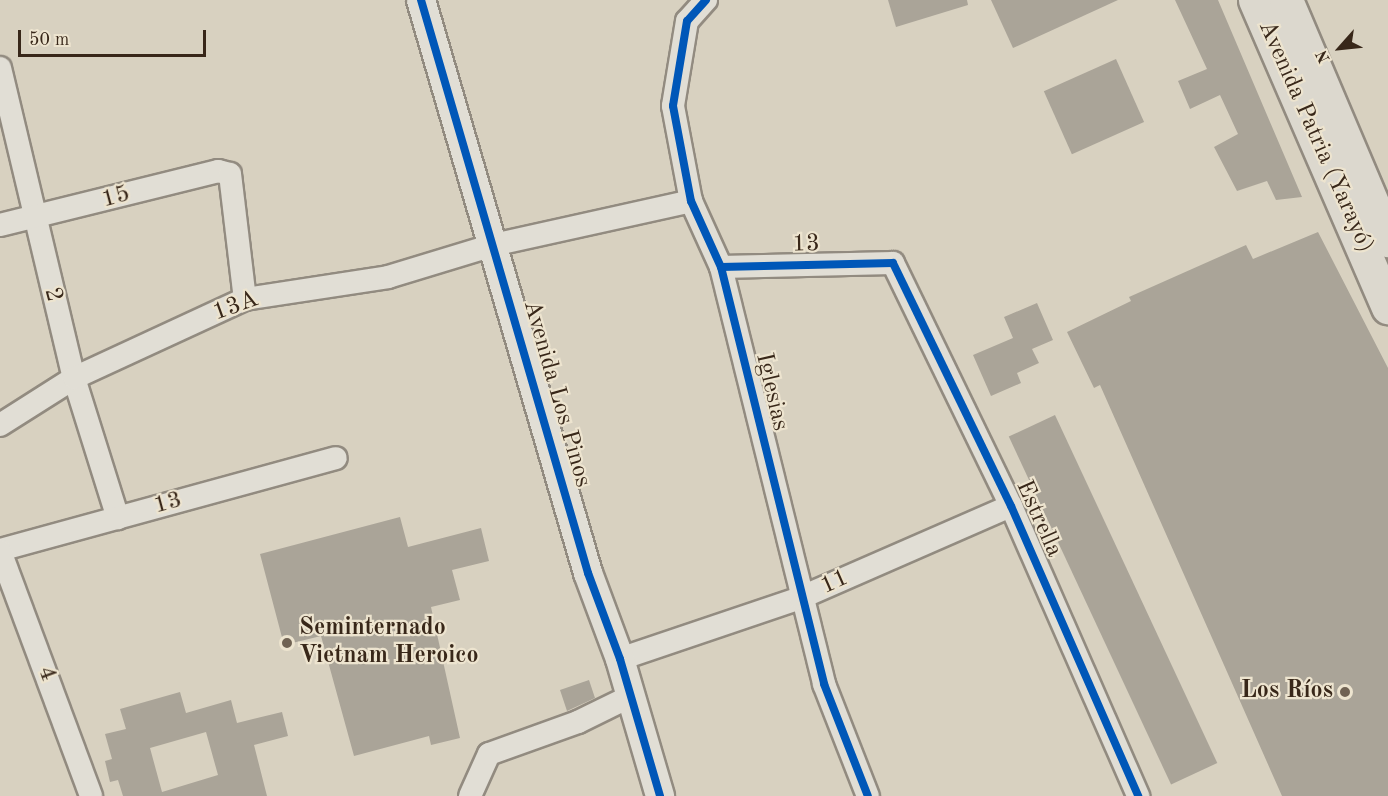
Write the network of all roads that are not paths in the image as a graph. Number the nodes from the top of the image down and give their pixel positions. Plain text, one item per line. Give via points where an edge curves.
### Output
1 (421, 0) edge
2 (706, 0) edge
3 (1255, 0) edge
4 (1286, 0) edge
5 (0, 68) edge
6 (691, 201) junction
7 (33, 219) junction
8 (0, 225) edge
9 (1388, 240) edge
10 (493, 244) junction
11 (892, 263) joint
12 (721, 267) junction
13 (245, 299) junction
14 (1388, 307) edge
15 (74, 378) junction
16 (0, 425) edge
17 (336, 458) dead end
18 (1011, 506) junction
19 (118, 518) junction
20 (0, 551) edge
21 (800, 598) junction
22 (620, 659) junction
23 (628, 697) junction
24 (91, 796) edge
25 (470, 796) edge
26 (660, 796) edge
27 (868, 796) edge
28 (1138, 796) edge

1 - 10 street, Avenida Los Pinos
2 - 6 street, Iglesias via 687,21 673,106
3 - 14 main road, Avenida Patria (Yarayó)
4 - 9 main road, Avenida Patria (Yarayó)
5 - 7 street, 2
6 - 10 street
6 - 12 street, Iglesias
7 - 8 street, 15
7 - 13 street, 15 via 218,171 230,174
7 - 15 street, 2
10 - 13 street, 13A via 388,277
10 - 22 street, Avenida Los Pinos via 588,573
11 - 12 street, 13
11 - 18 street, Estrella
12 - 21 street, Iglesias
13 - 15 street, 13A
15 - 16 street, 13A
15 - 19 street, 2
17 - 19 street, 13
18 - 21 street, 11
18 - 28 street, Estrella
19 - 20 street, 13
20 - 24 street, 4
21 - 22 street, 11
21 - 27 street, Iglesias via 824,684
22 - 23 street, Avenida Los Pinos
23 - 25 street via 578,722 489,754
23 - 26 street, Avenida Los Pinos

